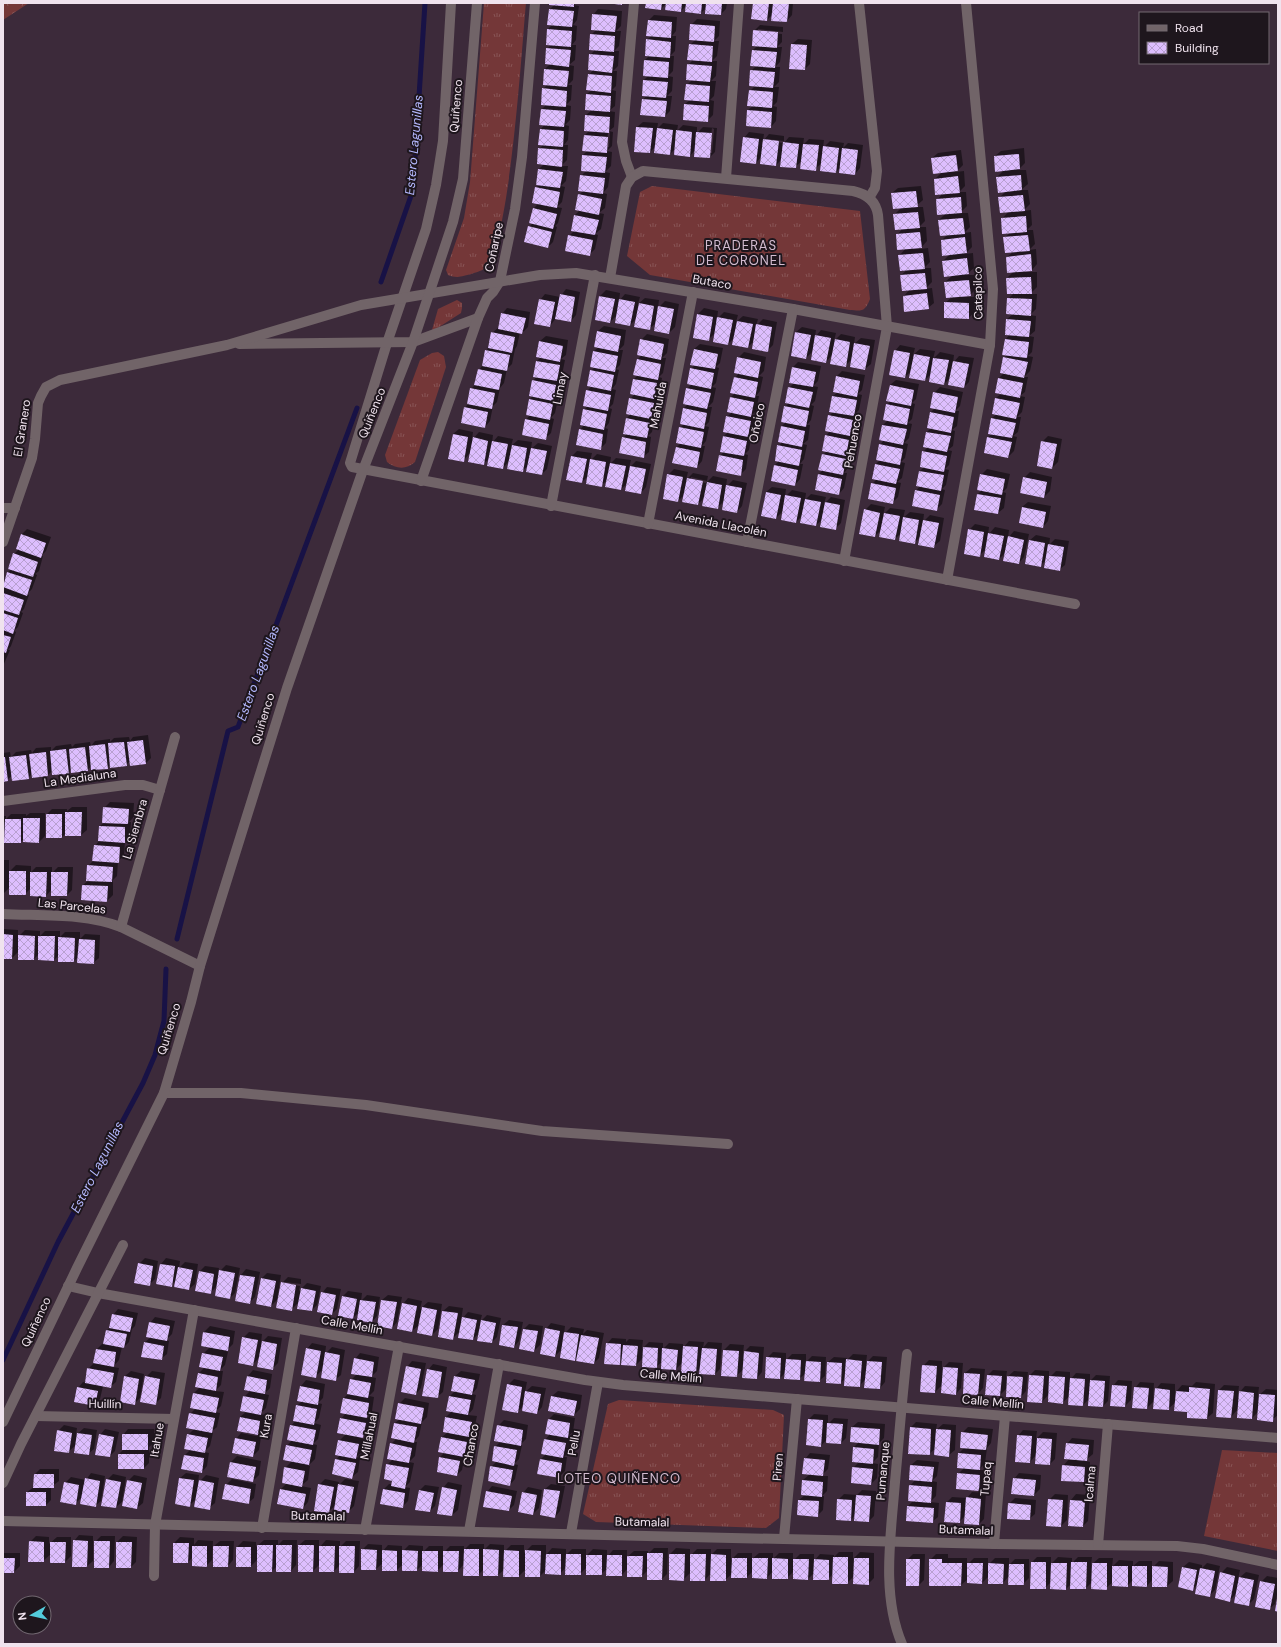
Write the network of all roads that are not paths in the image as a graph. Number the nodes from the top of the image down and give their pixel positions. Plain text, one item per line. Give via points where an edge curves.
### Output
1 (451, 3) edge
2 (477, 3) edge
3 (535, 3) edge
4 (634, 3) edge
5 (739, 3) edge
6 (859, 3) edge
7 (966, 3) edge
8 (632, 177) junction
9 (726, 178) junction
10 (870, 198) junction
11 (595, 275) junction
12 (610, 278) junction
13 (500, 281) junction
14 (429, 292) junction
15 (693, 292) junction
16 (402, 298) junction
17 (792, 309) junction
18 (478, 318) junction
19 (887, 327) junction
20 (413, 342) junction
21 (387, 343) junction
22 (227, 345) junction
23 (990, 345) junction
24 (363, 470) junction
25 (421, 481) junction
26 (551, 506) junction
27 (3, 508) edge
28 (15, 508) junction
29 (648, 524) junction
30 (3, 542) edge
31 (747, 542) junction
32 (844, 561) junction
33 (946, 580) junction
34 (1075, 604) dead end
35 (175, 738) dead end
36 (160, 790) junction
37 (3, 801) edge
38 (3, 914) edge
39 (121, 927) junction
40 (200, 966) junction
41 (164, 1093) junction
42 (728, 1144) dead end
43 (123, 1245) dead end
44 (68, 1286) junction
45 (98, 1293) junction
46 (194, 1310) junction
47 (296, 1328) junction
48 (399, 1346) junction
49 (907, 1354) dead end
50 (499, 1364) junction
51 (598, 1382) junction
52 (797, 1399) junction
53 (902, 1408) junction
54 (36, 1416) junction
55 (1005, 1416) junction
56 (174, 1419) junction
57 (3, 1422) edge
58 (1108, 1424) junction
59 (1278, 1438) edge
60 (3, 1483) edge
61 (3, 1521) edge
62 (155, 1525) junction
63 (262, 1528) junction
64 (365, 1530) junction
65 (469, 1532) junction
66 (571, 1533) junction
67 (784, 1538) junction
68 (890, 1541) junction
69 (994, 1544) junction
70 (1098, 1545) junction
71 (1278, 1565) edge
72 (154, 1576) dead end
73 (902, 1644) edge

1 - 16 street, Quiñenco via 443,141 436,185 426,229
2 - 14 street, Quiñenco via 463,179 453,222
3 - 13 street, Coñaripe via 518,183
4 - 8 street via 622,142
5 - 9 street
6 - 10 street via 877,171 875,188
7 - 23 street, Catapilco via 992,289
8 - 9 street via 637,173 650,171
8 - 12 street via 626,186
9 - 10 street via 853,191
10 - 19 street, Pehuenco via 878,215
11 - 12 street, Butaco
11 - 13 street, Butaco via 560,273
11 - 26 street, Limay
12 - 15 street, Butaco
13 - 14 street, Butaco
13 - 18 street, Coñaripe via 487,298
14 - 16 street, Butaco
14 - 20 street, Quiñenco
15 - 17 street, Butaco
15 - 29 street, Mahuida
16 - 21 street, Quiñenco
16 - 22 street, Butaco via 361,305
17 - 19 street, Butaco
17 - 31 street, Oñoico
18 - 20 street
18 - 25 street, Coñaripe
19 - 23 street, Butaco
19 - 32 street, Pehuenco
20 - 21 street
20 - 24 street, Quiñenco
21 - 22 street
21 - 24 street, Quiñenco via 350,463 352,467
22 - 28 street, El Granero via 60,380 46,387 38,403 34,449
23 - 33 street, Catapilco
24 - 25 street, Avenida Llacolén
24 - 40 street, Quiñenco via 287,688
25 - 26 street, Avenida Llacolén
26 - 29 street, Avenida Llacolén
27 - 28 street
28 - 30 street, El Granero
29 - 31 street, Avenida Llacolén
31 - 32 street, Avenida Llacolén
32 - 33 street, Avenida Llacolén
33 - 34 street, Avenida Llacolén
35 - 36 street, La Siembra
36 - 37 street, La Medialuna via 143,785 125,785
36 - 39 street, La Siembra
38 - 39 street, Las Parcelas via 95,919
39 - 40 street, Las Parcelas
40 - 41 street, Quiñenco
41 - 42 street via 241,1092 366,1105 542,1132
41 - 44 street, Quiñenco
43 - 45 street
44 - 45 street, Calle Mellín
44 - 57 street, Quiñenco
45 - 46 street, Calle Mellín
45 - 54 street
46 - 47 street, Calle Mellín
46 - 56 street, Itahue
47 - 48 street, Calle Mellín
47 - 63 street, Kura
48 - 50 street, Calle Mellín
48 - 64 street, Millahual
49 - 53 street, Pumanque
50 - 51 street, Calle Mellín
50 - 65 street, Chanco
51 - 52 street, Calle Mellín
51 - 66 street, Pellu
52 - 53 street, Calle Mellín
52 - 67 street, Piren
53 - 55 street, Calle Mellín
53 - 68 street, Pumanque
54 - 56 street, Huillín
54 - 60 street
55 - 58 street, Calle Mellín
55 - 69 street, Tupaq
56 - 62 street, Itahue
58 - 59 street, Calle Mellín
58 - 70 street, Icalma
61 - 62 street, Butamalal
62 - 63 street, Butamalal
62 - 72 street, Itahue
63 - 64 street, Butamalal
64 - 65 street, Butamalal
65 - 66 street, Butamalal
66 - 67 street, Butamalal
67 - 68 street, Butamalal
68 - 69 street, Butamalal
68 - 73 street, Pumanque via 890,1590 893,1615
69 - 70 street, Butamalal
70 - 71 street, Butamalal via 1190,1547

